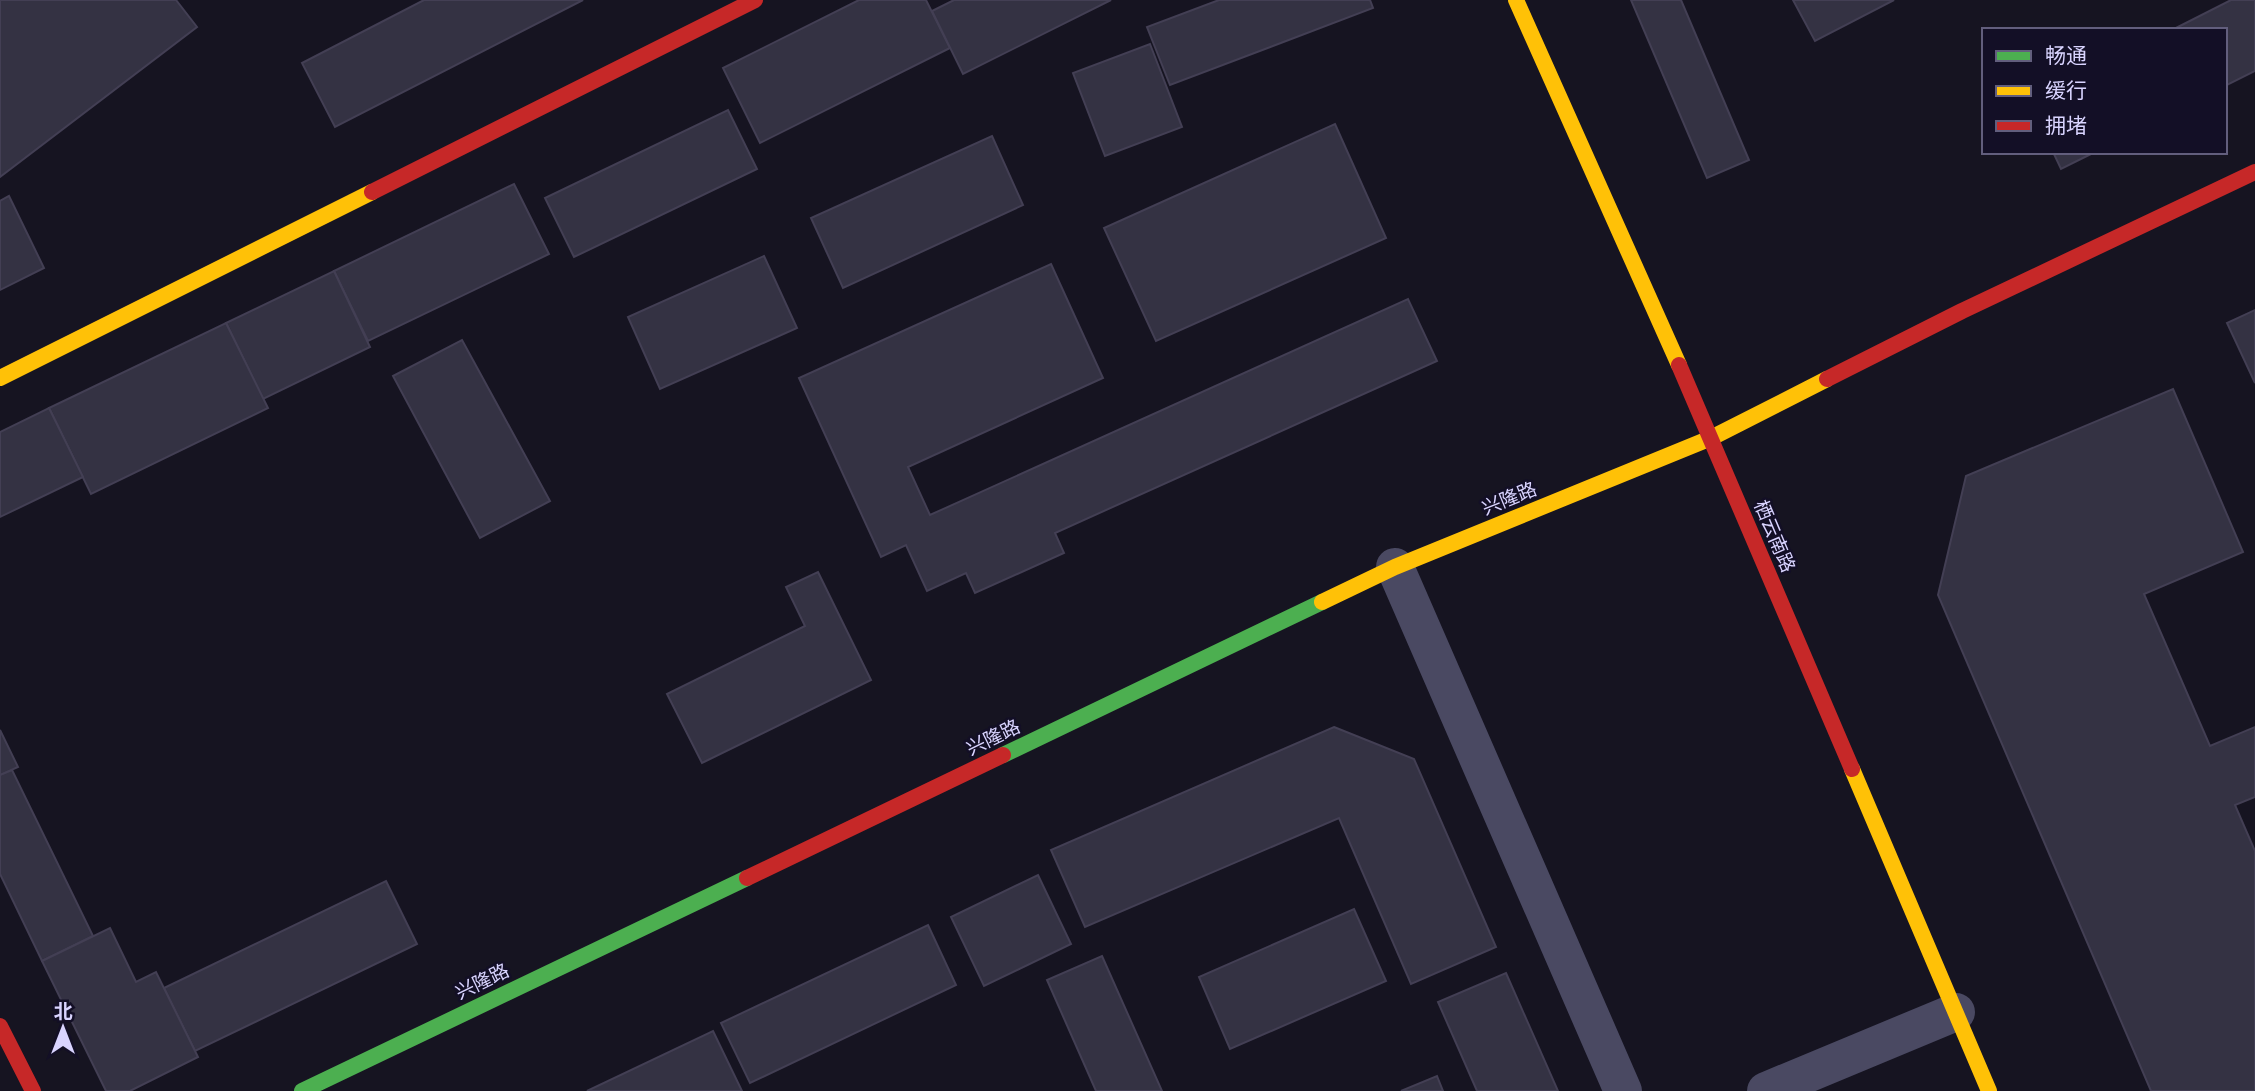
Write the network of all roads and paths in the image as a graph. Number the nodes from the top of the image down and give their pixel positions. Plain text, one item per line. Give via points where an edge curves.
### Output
1 (755, 0) edge
2 (1516, 0) edge
3 (2255, 172) edge
4 (0, 378) edge
5 (1711, 438) junction
6 (1395, 567) junction
7 (1956, 1012) junction
8 (0, 1026) edge
9 (33, 1091) edge
10 (302, 1091) edge
11 (1623, 1091) edge
12 (1766, 1091) edge
13 (1989, 1091) edge

1 - 4 street
2 - 5 street, 栖云南路
3 - 5 street, 兴隆路 via 1962,311
5 - 6 street, 兴隆路
5 - 7 street, 栖云南路
6 - 10 street, 兴隆路
6 - 11 street
7 - 12 street
7 - 13 street, 栖云南路
8 - 9 street

